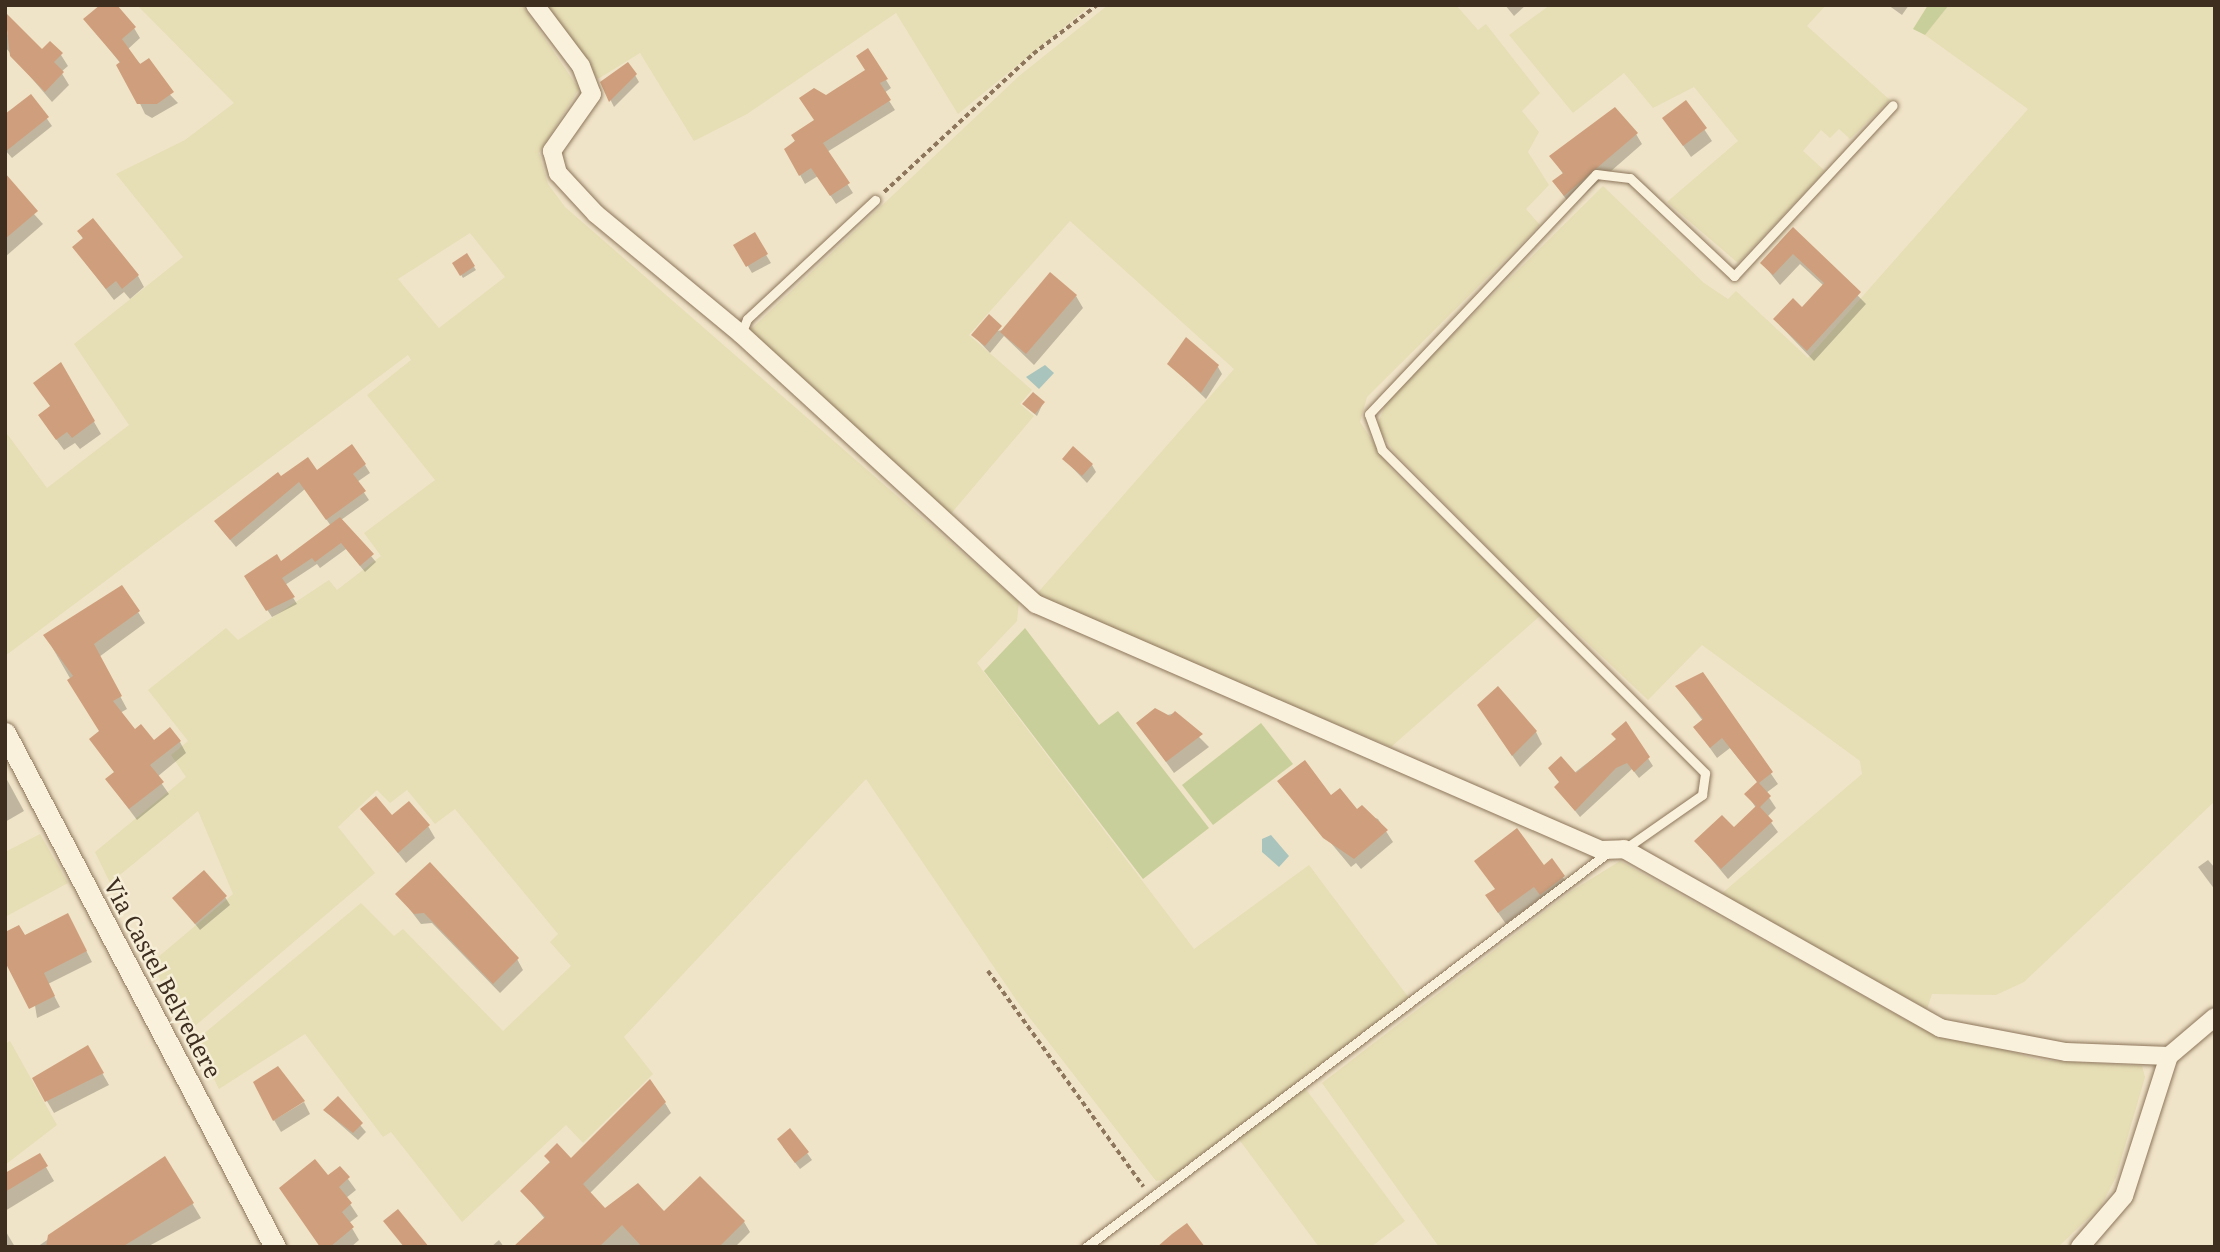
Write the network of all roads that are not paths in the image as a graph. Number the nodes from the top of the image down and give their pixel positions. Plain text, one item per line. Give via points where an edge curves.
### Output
1 (535, 5) edge
2 (1893, 105) dead end
3 (875, 200) road end
4 (741, 334) junction
5 (5, 733) edge
6 (1618, 849) junction
7 (2215, 1017) edge
8 (2169, 1056) junction
9 (275, 1247) edge
10 (1086, 1247) edge
11 (2080, 1247) edge

1 - 4 street via 582,66 592,94 552,150 558,173 596,214
2 - 6 lane via 1734,276 1630,178 1596,174 1369,414 1382,450 1705,773 1702,795
3 - 4 lane via 747,319
4 - 6 street via 1036,604 1601,850
5 - 9 street, Via Castel Belvedere
6 - 8 street via 1940,1028 2066,1052
6 - 10 lane
7 - 8 street
8 - 11 street via 2124,1196

